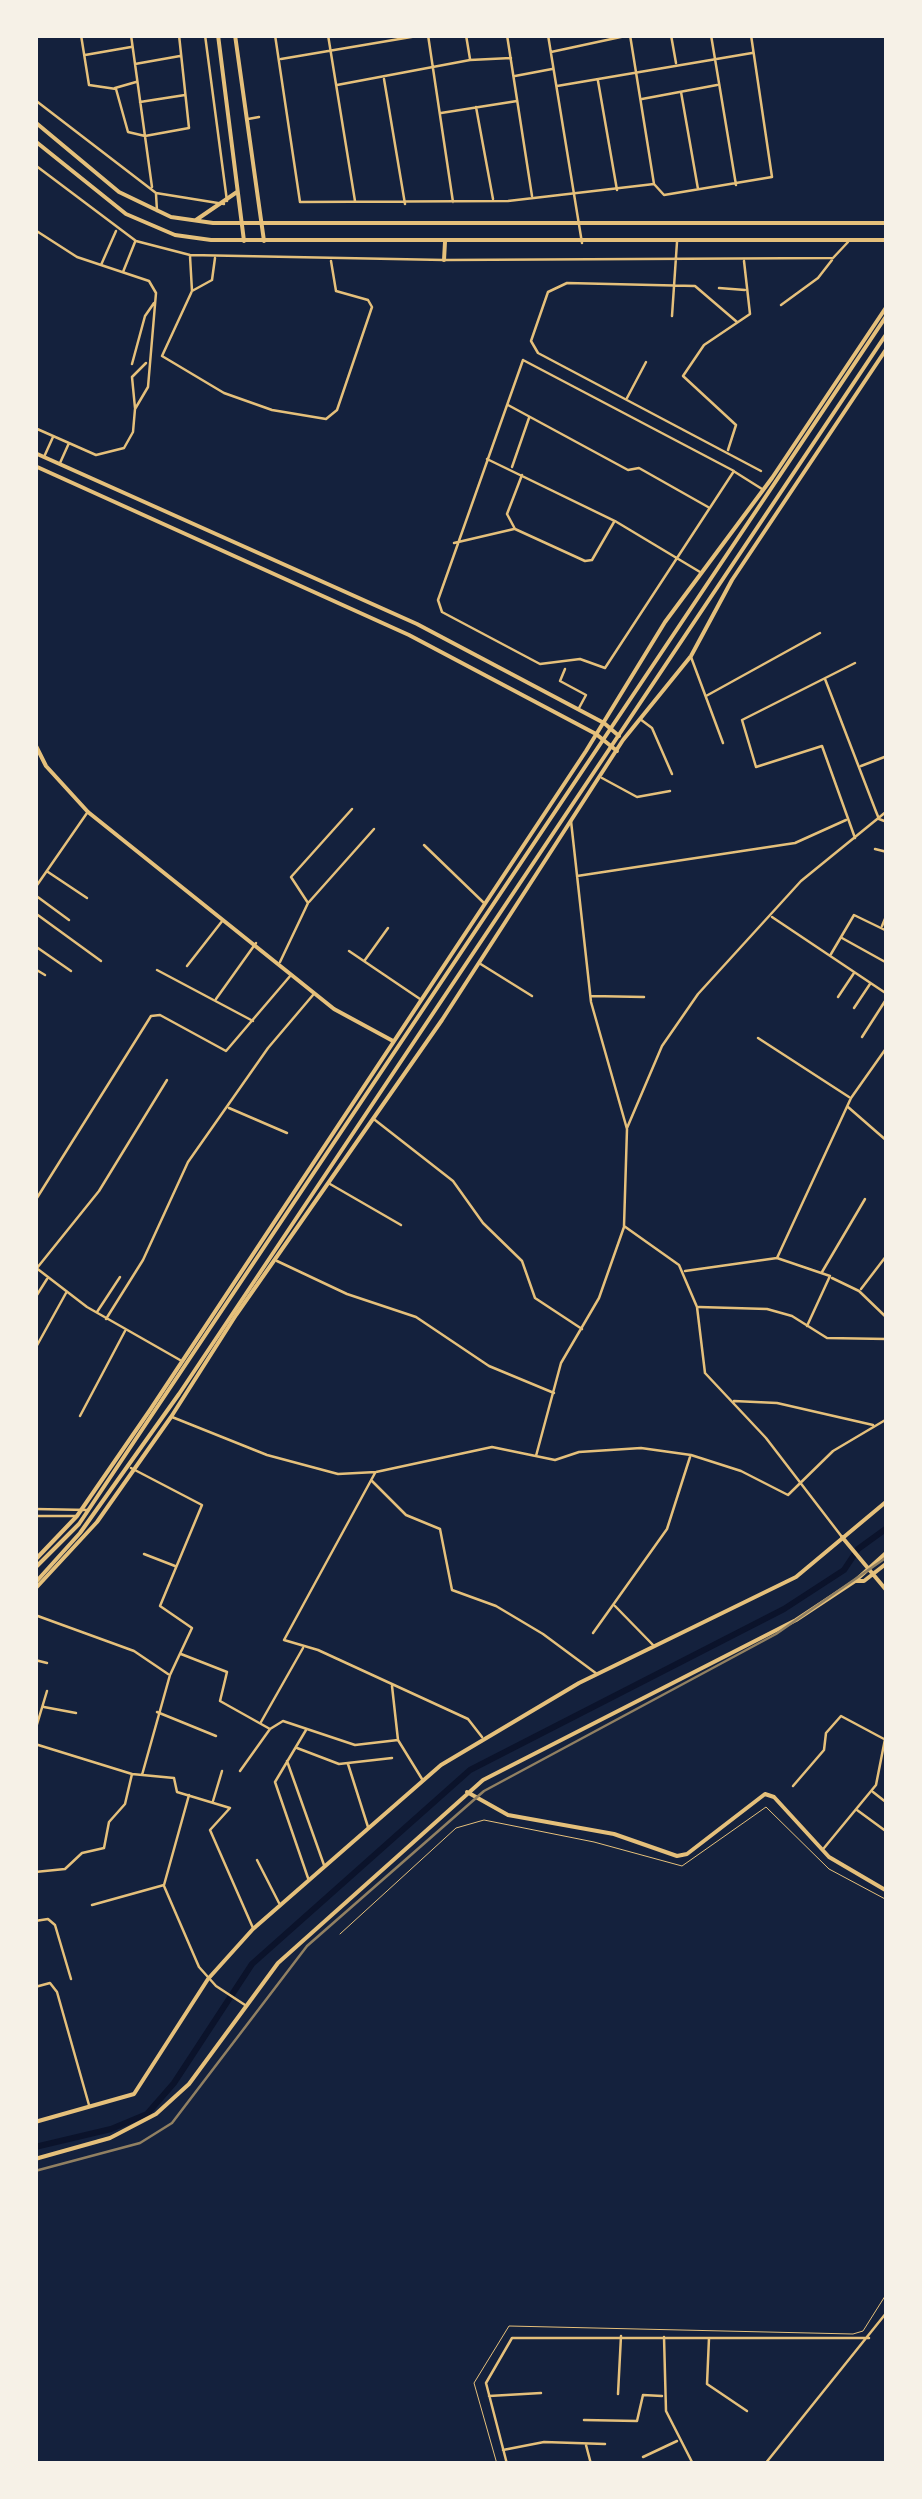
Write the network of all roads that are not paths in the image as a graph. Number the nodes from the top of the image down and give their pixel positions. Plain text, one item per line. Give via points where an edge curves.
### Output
1 (81, 35) edge
2 (131, 35) edge
3 (178, 35) edge
4 (205, 35) edge
5 (218, 35) edge
6 (235, 35) edge
7 (275, 35) edge
8 (328, 35) edge
9 (379, 35) edge
10 (425, 35) edge
11 (466, 35) edge
12 (507, 35) edge
13 (548, 35) edge
14 (592, 35) edge
15 (671, 35) edge
16 (711, 35) edge
17 (751, 35) edge
18 (380, 42) junction
19 (594, 44) junction
20 (132, 47) junction
21 (331, 50) junction
22 (550, 52) junction
23 (754, 52) junction
24 (84, 55) junction
25 (182, 56) junction
26 (511, 58) junction
27 (715, 59) junction
28 (278, 60) junction
29 (470, 60) junction
30 (135, 64) junction
31 (676, 66) junction
32 (432, 67) junction
33 (553, 69) junction
34 (637, 73) junction
35 (515, 76) junction
36 (384, 77) junction
37 (597, 80) junction
38 (138, 82) junction
39 (337, 85) junction
40 (719, 85) junction
41 (556, 86) junction
42 (114, 88) junction
43 (680, 92) junction
44 (187, 95) junction
45 (640, 99) junction
46 (35, 100) edge
47 (518, 100) junction
48 (140, 102) junction
49 (476, 107) junction
50 (438, 113) junction
51 (260, 117) dead end
52 (247, 120) junction
53 (35, 122) edge
54 (145, 136) junction
55 (35, 141) edge
56 (35, 164) edge
57 (654, 184) junction
58 (736, 186) junction
59 (616, 190) junction
60 (698, 190) junction
61 (154, 191) junction
62 (238, 191) junction
63 (575, 194) junction
64 (533, 199) junction
65 (494, 202) junction
66 (225, 203) junction
67 (355, 204) junction
68 (405, 204) junction
69 (453, 204) junction
70 (158, 212) junction
71 (196, 220) junction
72 (241, 223) junction
73 (580, 223) junction
74 (262, 224) junction
75 (887, 224) edge
76 (117, 229) junction
77 (35, 230) edge
78 (852, 239) junction
79 (887, 240) edge
80 (136, 241) junction
81 (244, 241) junction
82 (264, 241) junction
83 (677, 241) junction
84 (444, 242) junction
85 (582, 243) junction
86 (190, 255) junction
87 (216, 256) junction
88 (331, 258) junction
89 (833, 258) junction
90 (444, 260) junction
91 (677, 260) junction
92 (744, 260) junction
93 (100, 266) junction
94 (122, 274) junction
95 (675, 283) junction
96 (718, 288) dead end
97 (746, 290) junction
98 (192, 291) junction
99 (155, 301) junction
100 (781, 305) dead end
101 (887, 306) edge
102 (887, 315) edge
103 (672, 316) dead end
104 (736, 322) junction
105 (887, 333) edge
106 (887, 348) edge
107 (147, 362) junction
108 (646, 362) dead end
109 (132, 364) dead end
110 (626, 399) junction
111 (506, 404) junction
112 (135, 410) junction
113 (529, 417) junction
114 (35, 428) edge
115 (54, 436) junction
116 (69, 442) junction
117 (728, 452) junction
118 (35, 453) edge
119 (44, 457) junction
120 (486, 458) junction
121 (60, 463) junction
122 (35, 466) edge
123 (511, 470) junction
124 (734, 471) junction
125 (761, 471) dead end
126 (522, 475) junction
127 (763, 490) junction
128 (710, 508) junction
129 (615, 521) junction
130 (515, 528) junction
131 (454, 543) junction
132 (676, 556) junction
133 (702, 572) junction
134 (820, 633) dead end
135 (690, 656) junction
136 (855, 663) dead end
137 (564, 668) dead end
138 (825, 678) junction
139 (706, 696) junction
140 (578, 710) junction
141 (639, 719) junction
142 (604, 723) junction
143 (596, 734) junction
144 (623, 740) junction
145 (723, 742) dead end
146 (35, 744) edge
147 (617, 751) junction
148 (887, 756) edge
149 (860, 766) junction
150 (672, 774) dead end
151 (600, 777) junction
152 (670, 790) dead end
153 (352, 809) dead end
154 (887, 811) edge
155 (88, 812) junction
156 (848, 819) junction
157 (879, 819) junction
158 (571, 820) junction
159 (887, 822) edge
160 (374, 830) dead end
161 (856, 839) junction
162 (424, 845) dead end
163 (875, 849) dead end
164 (887, 852) edge
165 (46, 871) junction
166 (576, 876) junction
167 (35, 888) edge
168 (35, 895) edge
169 (86, 898) dead end
170 (308, 904) junction
171 (485, 904) junction
172 (35, 913) edge
173 (887, 914) edge
174 (772, 917) junction
175 (224, 919) junction
176 (69, 920) dead end
177 (388, 928) dead end
178 (882, 928) junction
179 (887, 931) edge
180 (840, 938) junction
181 (256, 943) junction
182 (35, 946) edge
183 (349, 951) dead end
184 (831, 955) junction
185 (102, 961) dead end
186 (280, 962) junction
187 (364, 962) junction
188 (478, 962) junction
189 (887, 963) edge
190 (187, 966) dead end
191 (35, 968) edge
192 (157, 970) dead end
193 (71, 971) dead end
194 (855, 971) junction
195 (292, 974) junction
196 (45, 975) dead end
197 (870, 982) junction
198 (314, 994) junction
199 (532, 996) dead end
200 (590, 996) junction
201 (887, 996) edge
202 (644, 997) dead end
203 (838, 998) dead end
204 (421, 1000) junction
205 (214, 1001) junction
206 (854, 1008) dead end
207 (253, 1020) junction
208 (862, 1036) dead end
209 (758, 1038) dead end
210 (394, 1042) junction
211 (887, 1047) edge
212 (166, 1080) dead end
213 (851, 1098) junction
214 (847, 1106) junction
215 (227, 1108) junction
216 (374, 1119) junction
217 (627, 1129) junction
218 (287, 1134) dead end
219 (887, 1141) edge
220 (328, 1183) junction
221 (866, 1200) dead end
222 (35, 1201) edge
223 (401, 1225) dead end
224 (624, 1226) junction
225 (887, 1255) edge
226 (776, 1258) junction
227 (275, 1260) junction
228 (36, 1267) edge
229 (683, 1272) junction
230 (822, 1273) junction
231 (830, 1276) junction
232 (120, 1277) dead end
233 (48, 1278) junction
234 (66, 1292) junction
235 (859, 1292) junction
236 (35, 1298) edge
237 (698, 1307) junction
238 (96, 1313) junction
239 (887, 1318) edge
240 (106, 1320) junction
241 (806, 1326) junction
242 (582, 1329) junction
243 (126, 1330) junction
244 (887, 1339) edge
245 (35, 1350) edge
246 (181, 1361) junction
247 (554, 1394) junction
248 (734, 1400) junction
249 (80, 1416) dead end
250 (171, 1416) junction
251 (887, 1419) edge
252 (874, 1425) junction
253 (691, 1455) junction
254 (535, 1457) junction
255 (131, 1468) junction
256 (376, 1472) junction
257 (370, 1480) junction
258 (802, 1481) junction
259 (887, 1502) edge
260 (35, 1509) edge
261 (82, 1509) junction
262 (104, 1512) junction
263 (35, 1516) edge
264 (77, 1516) junction
265 (96, 1522) junction
266 (842, 1536) junction
267 (887, 1552) edge
268 (144, 1554) dead end
269 (35, 1560) edge
270 (887, 1563) edge
271 (176, 1567) junction
272 (35, 1568) edge
273 (866, 1569) junction
274 (872, 1576) junction
275 (855, 1580) junction
276 (35, 1586) edge
277 (887, 1591) edge
278 (614, 1605) junction
279 (35, 1615) edge
280 (593, 1634) dead end
281 (304, 1646) junction
282 (654, 1646) junction
283 (180, 1654) junction
284 (35, 1660) edge
285 (47, 1663) dead end
286 (598, 1674) junction
287 (170, 1675) junction
288 (392, 1686) junction
289 (47, 1692) dead end
290 (43, 1706) junction
291 (157, 1712) junction
292 (76, 1713) dead end
293 (261, 1722) junction
294 (306, 1728) junction
295 (270, 1729) junction
296 (35, 1732) edge
297 (886, 1734) edge
298 (216, 1736) dead end
299 (482, 1737) junction
300 (398, 1740) junction
301 (35, 1744) edge
302 (295, 1747) junction
303 (392, 1758) dead end
304 (885, 1758) edge
305 (287, 1760) junction
306 (348, 1764) junction
307 (222, 1771) dead end
308 (240, 1771) dead end
309 (132, 1774) junction
310 (142, 1775) junction
311 (423, 1781) junction
312 (793, 1786) dead end
313 (467, 1792) junction
314 (872, 1792) junction
315 (189, 1795) junction
316 (212, 1802) junction
317 (887, 1802) edge
318 (857, 1810) junction
319 (369, 1829) junction
320 (887, 1832) edge
321 (822, 1850) junction
322 (257, 1860) dead end
323 (324, 1865) junction
324 (35, 1872) edge
325 (308, 1878) junction
326 (164, 1884) junction
327 (887, 1890) edge
328 (887, 1900) edge
329 (278, 1903) junction
330 (92, 1906) dead end
331 (35, 1921) edge
332 (253, 1929) junction
333 (340, 1934) dead end
334 (71, 1978) dead end
335 (208, 1979) junction
336 (35, 1986) edge
337 (243, 2004) junction
338 (90, 2107) junction
339 (35, 2122) edge
340 (35, 2158) edge
341 (887, 2292) edge
342 (887, 2312) edge
343 (621, 2336) junction
344 (664, 2336) junction
345 (709, 2336) junction
346 (869, 2338) junction
347 (541, 2393) dead end
348 (618, 2394) dead end
349 (488, 2396) junction
350 (664, 2396) junction
351 (747, 2411) dead end
352 (584, 2420) dead end
353 (678, 2440) junction
354 (585, 2443) junction
355 (605, 2444) dead end
356 (503, 2450) junction
357 (643, 2457) dead end
358 (497, 2464) edge
359 (507, 2464) edge
360 (591, 2464) edge
361 (693, 2464) edge
362 (765, 2464) edge

1 - 24 street
2 - 20 street
3 - 25 street
4 - 66 street
5 - 62 street
6 - 52 street
7 - 28 street
8 - 21 street
9 - 18 street
10 - 18 street
10 - 32 street
11 - 29 street
12 - 26 street
13 - 22 street
14 - 19 street
15 - 31 street
16 - 27 street
17 - 23 street
18 - 21 street
19 - 22 street
19 - 34 street via 630,35
20 - 24 street
20 - 30 street
21 - 28 street
21 - 39 street
22 - 33 street
23 - 27 street
23 - 58 street via 774,171 768,179
24 - 42 street via 91,87
25 - 30 street
25 - 44 street
26 - 29 street
26 - 35 street
27 - 31 street
27 - 40 street
28 - 67 street via 300,202
29 - 32 street
30 - 38 street
31 - 34 street
32 - 36 street
32 - 50 street
33 - 35 street
33 - 41 street
34 - 37 street
34 - 45 street
35 - 47 street
36 - 39 street
36 - 68 street
37 - 41 street
37 - 59 street
38 - 42 street
38 - 48 street
39 - 67 street
40 - 43 street
40 - 58 street
41 - 63 street
42 - 54 street via 128,132
43 - 45 street
43 - 60 street
44 - 48 street
44 - 54 street via 189,128
45 - 57 street
46 - 61 street
47 - 49 street
47 - 64 street
48 - 54 street
49 - 50 street
49 - 65 street
50 - 69 street
51 - 52 street
52 - 74 street
53 - 70 street via 119,192
54 - 61 street
55 - 81 street via 107,202 152,227
56 - 76 street
57 - 59 street
57 - 60 street via 664,196
58 - 60 street
59 - 63 street
61 - 66 street
61 - 70 street
62 - 66 street
62 - 72 street
63 - 64 street
63 - 73 street
64 - 65 street
65 - 69 street
66 - 71 street
67 - 68 street
68 - 69 street
70 - 71 street
71 - 72 street
72 - 74 street
72 - 81 street
73 - 74 street
73 - 75 street
73 - 85 street
74 - 82 street
76 - 80 street
76 - 93 street
77 - 93 street
78 - 79 street
78 - 83 street
78 - 89 street
80 - 86 street
80 - 94 street
81 - 82 street
82 - 84 street
83 - 85 street
83 - 91 street
84 - 85 street
84 - 90 street
86 - 87 street
86 - 98 street
87 - 88 street
87 - 98 street via 212,280
88 - 90 street
88 - 98 street via 336,291 372,307 337,410 326,420 224,393 162,356
89 - 92 street
89 - 100 street
90 - 91 street
91 - 92 street
91 - 95 street
92 - 97 street
93 - 94 street
94 - 99 street via 153,284
95 - 103 street
95 - 104 street via 695,286
95 - 110 street via 568,283 544,301 532,347
96 - 97 street
97 - 104 street via 751,312
99 - 107 street
99 - 109 street
101 - 127 street
102 - 272 street via 88,1510
104 - 117 street via 704,346 684,376 736,425
105 - 276 street via 179,1394
106 - 135 street via 732,580
107 - 112 street via 148,387
107 - 112 street via 132,377
108 - 110 street
110 - 117 street
111 - 113 street
111 - 120 street
111 - 124 street via 526,360
112 - 116 street via 134,432 115,453 96,454
113 - 123 street
113 - 128 street
114 - 115 street
115 - 116 street
115 - 119 street
116 - 121 street
117 - 125 street
118 - 119 street
119 - 121 street
120 - 123 street
120 - 131 street
121 - 140 street via 417,624
122 - 143 street via 409,635
123 - 126 street
124 - 127 street
124 - 128 street
126 - 129 street
126 - 130 street via 507,514
127 - 133 street
128 - 132 street
129 - 130 street via 586,561
129 - 132 street
130 - 131 street
131 - 132 street via 437,593 442,612 540,664 580,658 600,668
132 - 133 street
133 - 142 street
134 - 139 street
135 - 139 street
135 - 141 street
136 - 138 street
137 - 140 street via 560,682 586,695
138 - 149 street
138 - 156 street via 742,720 756,767 822,746
139 - 145 street
140 - 142 street
141 - 144 street
141 - 150 street via 652,728
142 - 143 street
142 - 144 street
143 - 147 street
143 - 171 street
144 - 147 street
146 - 155 street
147 - 151 street
148 - 149 street
149 - 157 street
151 - 152 street via 637,796
151 - 158 street
153 - 170 street via 291,878
154 - 157 street
155 - 165 street
155 - 175 street
156 - 161 street
156 - 166 street via 794,843
157 - 159 street
157 - 161 street
158 - 166 street
158 - 188 street
160 - 170 street
161 - 174 street via 801,881
162 - 171 street
163 - 164 street
165 - 167 street
165 - 169 street
166 - 200 street
168 - 176 street
170 - 186 street
171 - 204 street
172 - 185 street
173 - 178 street
174 - 184 street
174 - 217 street via 676,1022
175 - 181 street
175 - 190 street
177 - 187 street
178 - 179 street
178 - 180 street via 857,914
180 - 184 street
180 - 189 street
181 - 186 street
181 - 205 street
182 - 193 street
183 - 187 street
184 - 194 street
186 - 195 street
187 - 204 street
188 - 199 street
188 - 216 street
191 - 196 street
192 - 205 street
194 - 197 street
194 - 203 street
195 - 198 street
195 - 207 street
197 - 201 street
197 - 206 street
198 - 210 street
198 - 215 street
200 - 202 street
200 - 217 street
201 - 208 street
204 - 210 street
205 - 207 street
207 - 222 street via 224,1051 151,1016
209 - 213 street
210 - 246 street
211 - 213 street
212 - 228 street via 99,1191
213 - 214 street
214 - 219 street
214 - 226 street
215 - 218 street
215 - 240 street via 188,1162 150,1248
216 - 220 street
216 - 242 street via 453,1181 522,1261 536,1298
217 - 224 street
220 - 223 street
220 - 227 street
221 - 230 street
224 - 229 street
224 - 242 street
225 - 235 street
226 - 229 street
226 - 230 street
227 - 247 street via 416,1317 490,1366
227 - 250 street
228 - 233 street
229 - 237 street
230 - 231 street
231 - 235 street
231 - 241 street
232 - 238 street
233 - 234 street
233 - 236 street
234 - 238 street
234 - 245 street
235 - 239 street
237 - 241 street via 767,1309
237 - 248 street via 705,1373
238 - 240 street
240 - 243 street
241 - 244 street via 827,1338
242 - 247 street via 561,1363
243 - 246 street
243 - 249 street
246 - 261 street
247 - 254 street
248 - 252 street
248 - 258 street
250 - 255 street
250 - 256 street via 319,1470
251 - 252 street
252 - 258 street via 832,1451
253 - 254 street via 641,1448 579,1452 559,1460
253 - 258 street via 788,1495
253 - 278 street via 667,1528
254 - 256 street via 492,1446
255 - 262 street
255 - 271 street via 202,1506
256 - 257 street
257 - 281 street via 285,1632 286,1642
257 - 286 street via 406,1514 440,1529 452,1590 544,1634
258 - 266 street
259 - 266 street
260 - 261 street
261 - 262 street
261 - 264 street
262 - 265 street
263 - 264 street
264 - 265 street
264 - 269 street
265 - 276 street
266 - 273 street
266 - 282 street via 796,1577
267 - 273 street
268 - 271 street
270 - 274 street
271 - 283 street via 160,1606 192,1625
273 - 274 street
273 - 275 street
274 - 275 street
274 - 277 street
275 - 313 street via 796,1620 514,1761
278 - 280 street
278 - 282 street
279 - 287 street via 134,1651
281 - 288 street
281 - 293 street
282 - 286 street
283 - 287 street
283 - 293 street via 227,1672 220,1701
284 - 285 street
286 - 299 street
287 - 291 street
288 - 299 street via 468,1719
288 - 300 street
289 - 290 street
290 - 292 street
290 - 296 street
291 - 298 street
291 - 310 street
293 - 295 street
294 - 295 street via 278,1721
294 - 300 street via 355,1745
294 - 302 street
295 - 308 street
297 - 304 street
297 - 312 street via 841,1716
299 - 311 street
300 - 311 street
301 - 309 street
302 - 305 street
302 - 306 street
303 - 306 street
304 - 314 street
305 - 323 street
305 - 325 street via 276,1795
306 - 319 street
307 - 316 street
309 - 310 street
309 - 324 street via 104,1848 82,1853 65,1869
310 - 315 street via 174,1778 177,1792
311 - 319 street
313 - 321 street via 508,1815 614,1834 677,1856 765,1794
313 - 337 street via 278,1963
314 - 317 street
314 - 318 street
315 - 316 street
315 - 326 street
316 - 332 street via 231,1810 211,1832
318 - 320 street
318 - 321 street
319 - 323 street
321 - 327 street
322 - 329 street
323 - 325 street
325 - 329 street
326 - 330 street
326 - 335 street
328 - 333 lane via 829,1869 766,1807 682,1866 484,1820 456,1828
329 - 332 street
331 - 334 street via 55,1925
332 - 335 street
335 - 337 street
335 - 338 street via 134,2094
336 - 338 street via 50,1983 57,1992
337 - 340 street via 189,2084 156,2114 110,2138
338 - 339 street
341 - 358 lane via 863,2331 853,2334 509,2326 474,2383
342 - 346 street
343 - 344 street
343 - 348 street
343 - 349 street via 512,2338 488,2376
344 - 345 street
344 - 350 street
345 - 346 street
345 - 351 street via 707,2384
346 - 362 street
347 - 349 street
349 - 356 street
350 - 352 street via 644,2396 637,2420
350 - 353 street
353 - 357 street
353 - 361 street
354 - 355 street
354 - 356 street
354 - 360 street
356 - 359 street

